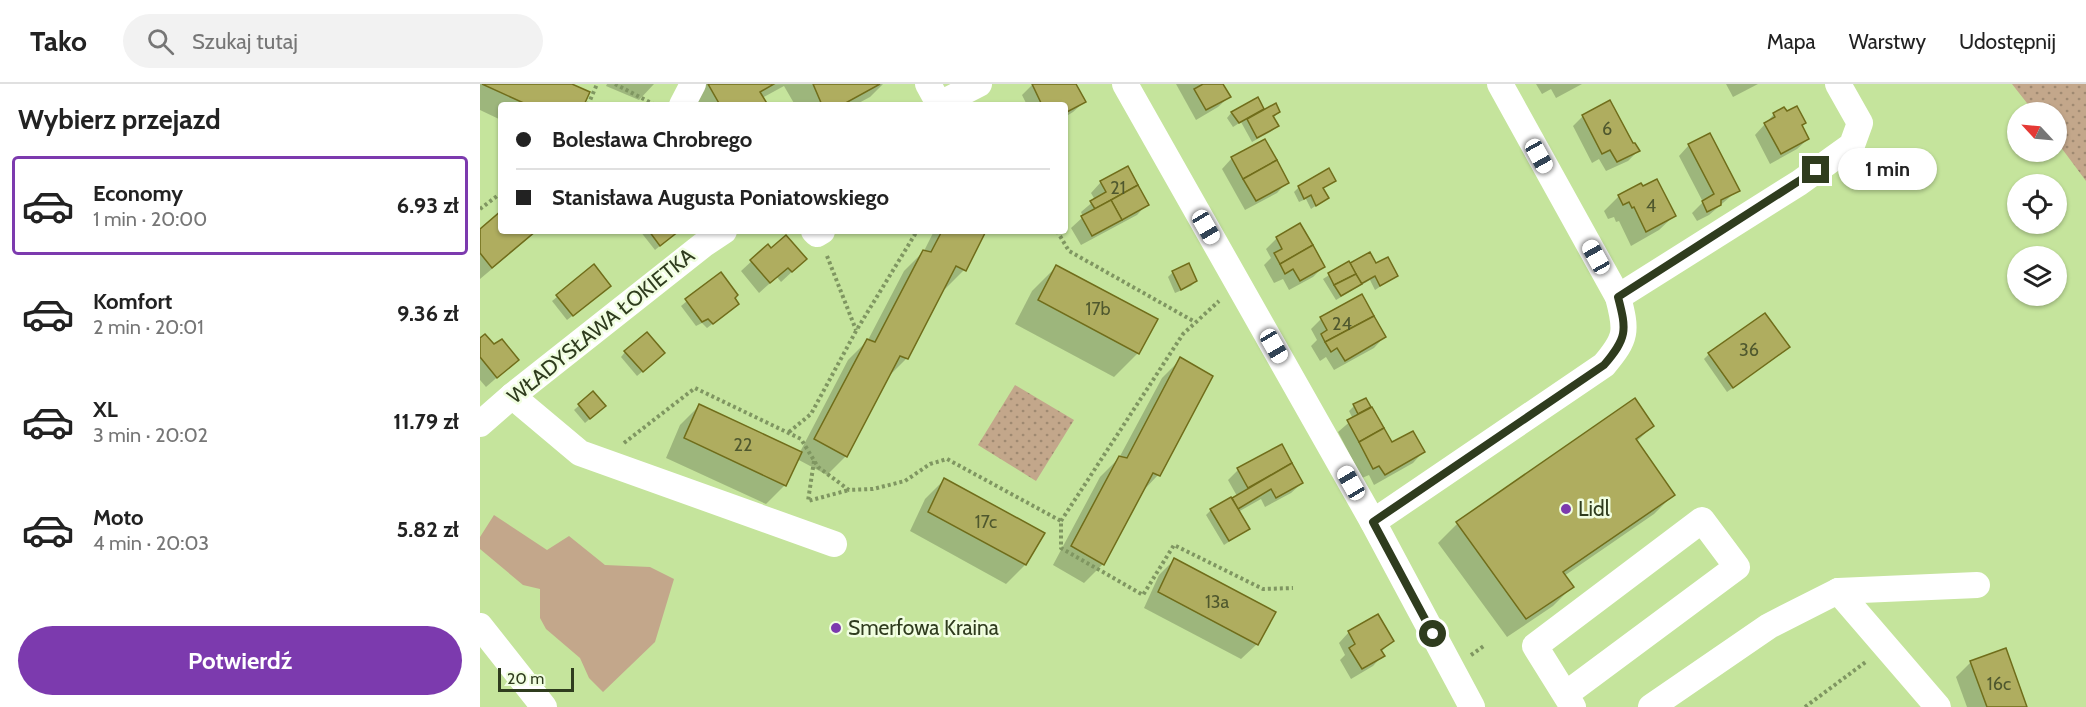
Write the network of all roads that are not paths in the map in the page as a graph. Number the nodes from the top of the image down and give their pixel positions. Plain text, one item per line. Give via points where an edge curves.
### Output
1 (693, 84) edge
2 (928, 84) edge
3 (979, 84) edge
4 (1125, 84) edge
5 (1500, 84) edge
6 (1838, 84) edge
7 (684, 102) edge
8 (937, 102) edge
9 (945, 102) edge
10 (720, 234) edge
11 (1618, 297) junction
12 (512, 396) junction
13 (480, 424) edge
14 (1373, 522) junction
15 (834, 544) dead end
16 (1977, 585) dead end
17 (1838, 591) junction
18 (480, 626) edge
19 (1570, 700) edge
20 (544, 707) edge
21 (1472, 707) edge
22 (1651, 707) edge
23 (1938, 707) edge

1 - 7 street
2 - 8 street
3 - 9 street
4 - 14 street
5 - 11 street
6 - 11 street via 1860,123 1852,145
10 - 12 street, WŁADYSŁAWA ŁOKIETKA
11 - 14 street via 1623,335 1604,365
12 - 13 street, WŁADYSŁAWA ŁOKIETKA
12 - 15 street via 580,453
14 - 21 street
16 - 17 street
17 - 22 street via 1769,626
17 - 23 street
18 - 20 street
19 - 19 street via 1535,646 1702,520 1737,567

